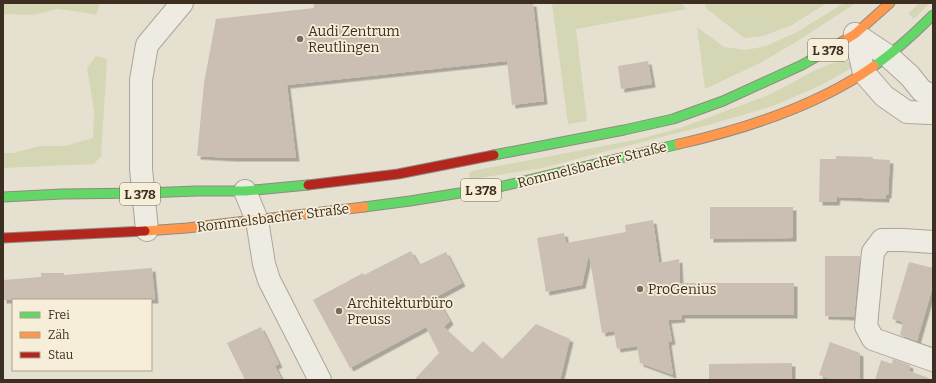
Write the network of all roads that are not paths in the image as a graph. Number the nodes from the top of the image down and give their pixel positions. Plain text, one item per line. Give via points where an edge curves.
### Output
1 (182, 3) edge
2 (890, 3) edge
3 (933, 15) edge
4 (855, 34) junction
5 (888, 56) junction
6 (864, 73) junction
7 (933, 96) edge
8 (933, 112) edge
9 (245, 191) junction
10 (144, 194) junction
11 (3, 198) edge
12 (257, 220) junction
13 (147, 230) junction
14 (3, 238) edge
15 (933, 242) edge
16 (933, 360) edge
17 (320, 380) edge

1 - 10 street via 148,45 141,80 141,168
2 - 4 main road, Rommelsbacher Straße / L 378
3 - 5 main road, Rommelsbacher Straße / L 378
4 - 5 street
4 - 6 street
4 - 9 main road, Rommelsbacher Straße / L 378 via 802,66 723,102 673,119 398,174
5 - 6 main road, Rommelsbacher Straße / L 378
5 - 7 street via 922,91
6 - 8 street via 884,96 907,112
6 - 12 main road, Rommelsbacher Straße / L 378 via 797,107 744,127 701,139 503,186 410,201
9 - 10 main road, Rommelsbacher Straße / L 378
9 - 12 street
10 - 11 main road, Rommelsbacher Straße / L 378 via 62,194
10 - 13 street
12 - 13 main road, Rommelsbacher Straße / L 378
12 - 17 street via 264,264 270,280
13 - 14 main road, Rommelsbacher Straße / L 378
15 - 16 street via 882,240 873,252 866,326 873,339

